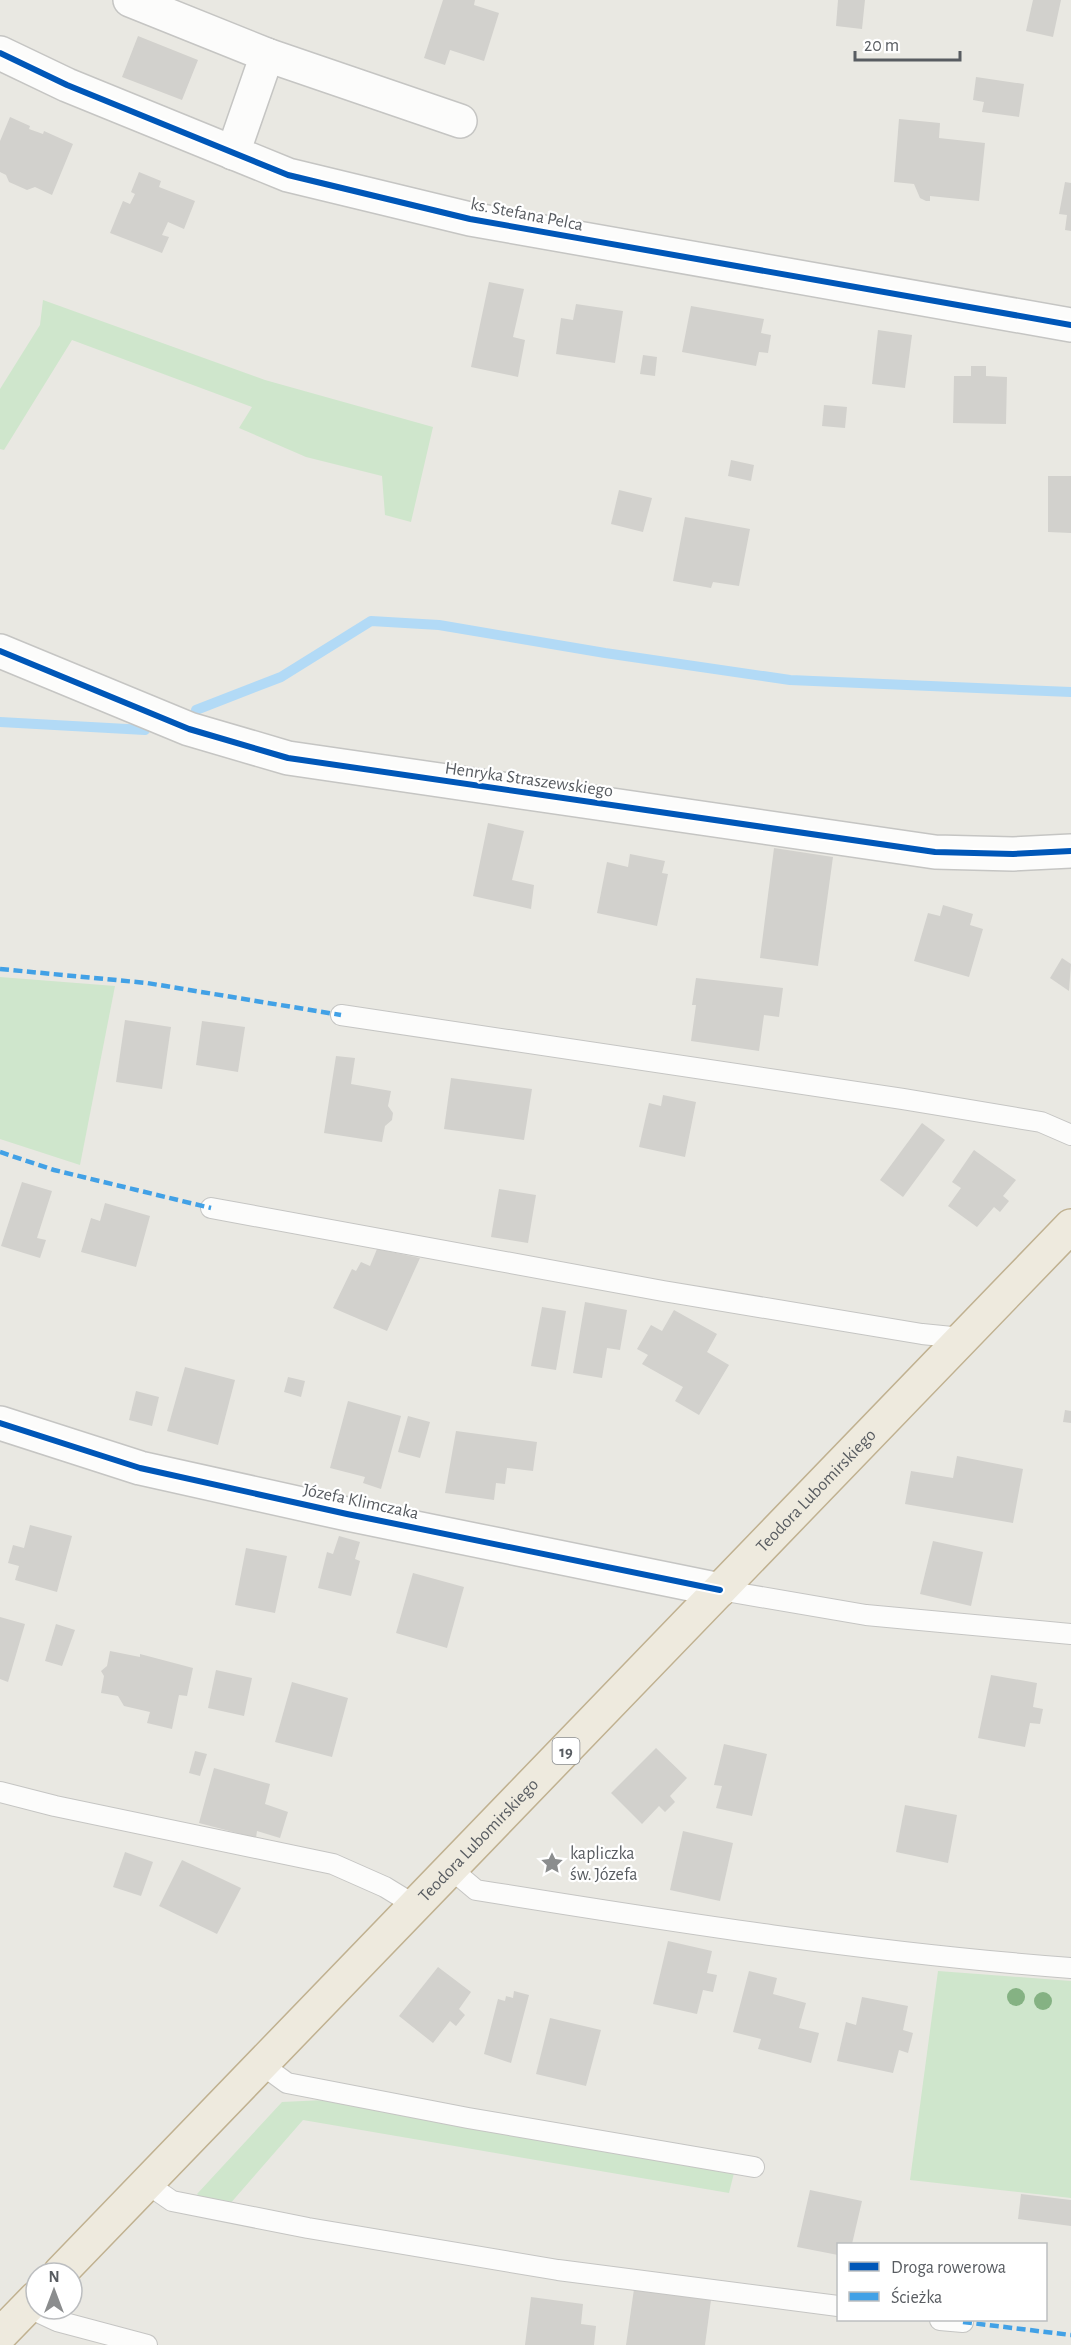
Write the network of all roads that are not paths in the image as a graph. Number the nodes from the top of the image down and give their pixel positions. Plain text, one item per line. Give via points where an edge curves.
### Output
1 (130, 0) edge
2 (0, 53) edge
3 (267, 55) junction
4 (460, 121) dead end
5 (233, 153) junction
6 (1071, 325) edge
7 (0, 651) edge
8 (1071, 850) edge
9 (341, 1015) dead end
10 (1071, 1136) edge
11 (211, 1208) dead end
12 (1071, 1226) edge
13 (962, 1338) junction
14 (0, 1423) edge
15 (720, 1590) junction
16 (1071, 1634) edge
17 (0, 1792) edge
18 (452, 1869) junction
19 (416, 1906) junction
20 (1071, 1968) edge
21 (261, 2064) junction
22 (754, 2167) dead end
23 (146, 2183) junction
24 (71, 2261) edge
25 (837, 2306) edge
26 (24, 2310) edge
27 (57, 2321) edge
28 (955, 2321) edge
29 (963, 2322) dead end
30 (0, 2335) edge
31 (147, 2345) edge

1 - 3 street
2 - 5 street, ks. Stefana Pelca
3 - 4 street
3 - 5 street
5 - 6 street, ks. Stefana Pelca via 288,175 470,219
7 - 8 street, Henryka Straszewskiego via 189,729 288,758 935,852 1013,854
9 - 10 lane via 984,1112 1041,1122
11 - 13 lane via 663,1291
12 - 13 highway, Teodora Lubomirskiego / 19
13 - 15 highway, Teodora Lubomirskiego / 19
14 - 15 street, Józefa Klimczaka via 152,1470
15 - 16 lane via 866,1615
15 - 18 highway, Teodora Lubomirskiego / 19
17 - 19 lane via 333,1864
18 - 19 highway, Teodora Lubomirskiego / 19
18 - 20 lane via 476,1890 683,1924 947,1959
19 - 21 highway, Teodora Lubomirskiego / 19
21 - 22 lane via 287,2083
21 - 23 highway, Teodora Lubomirskiego / 19
23 - 24 highway, Teodora Lubomirskiego / 19
23 - 25 lane via 172,2201 309,2228 558,2270
26 - 30 highway
27 - 31 lane
28 - 29 lane

